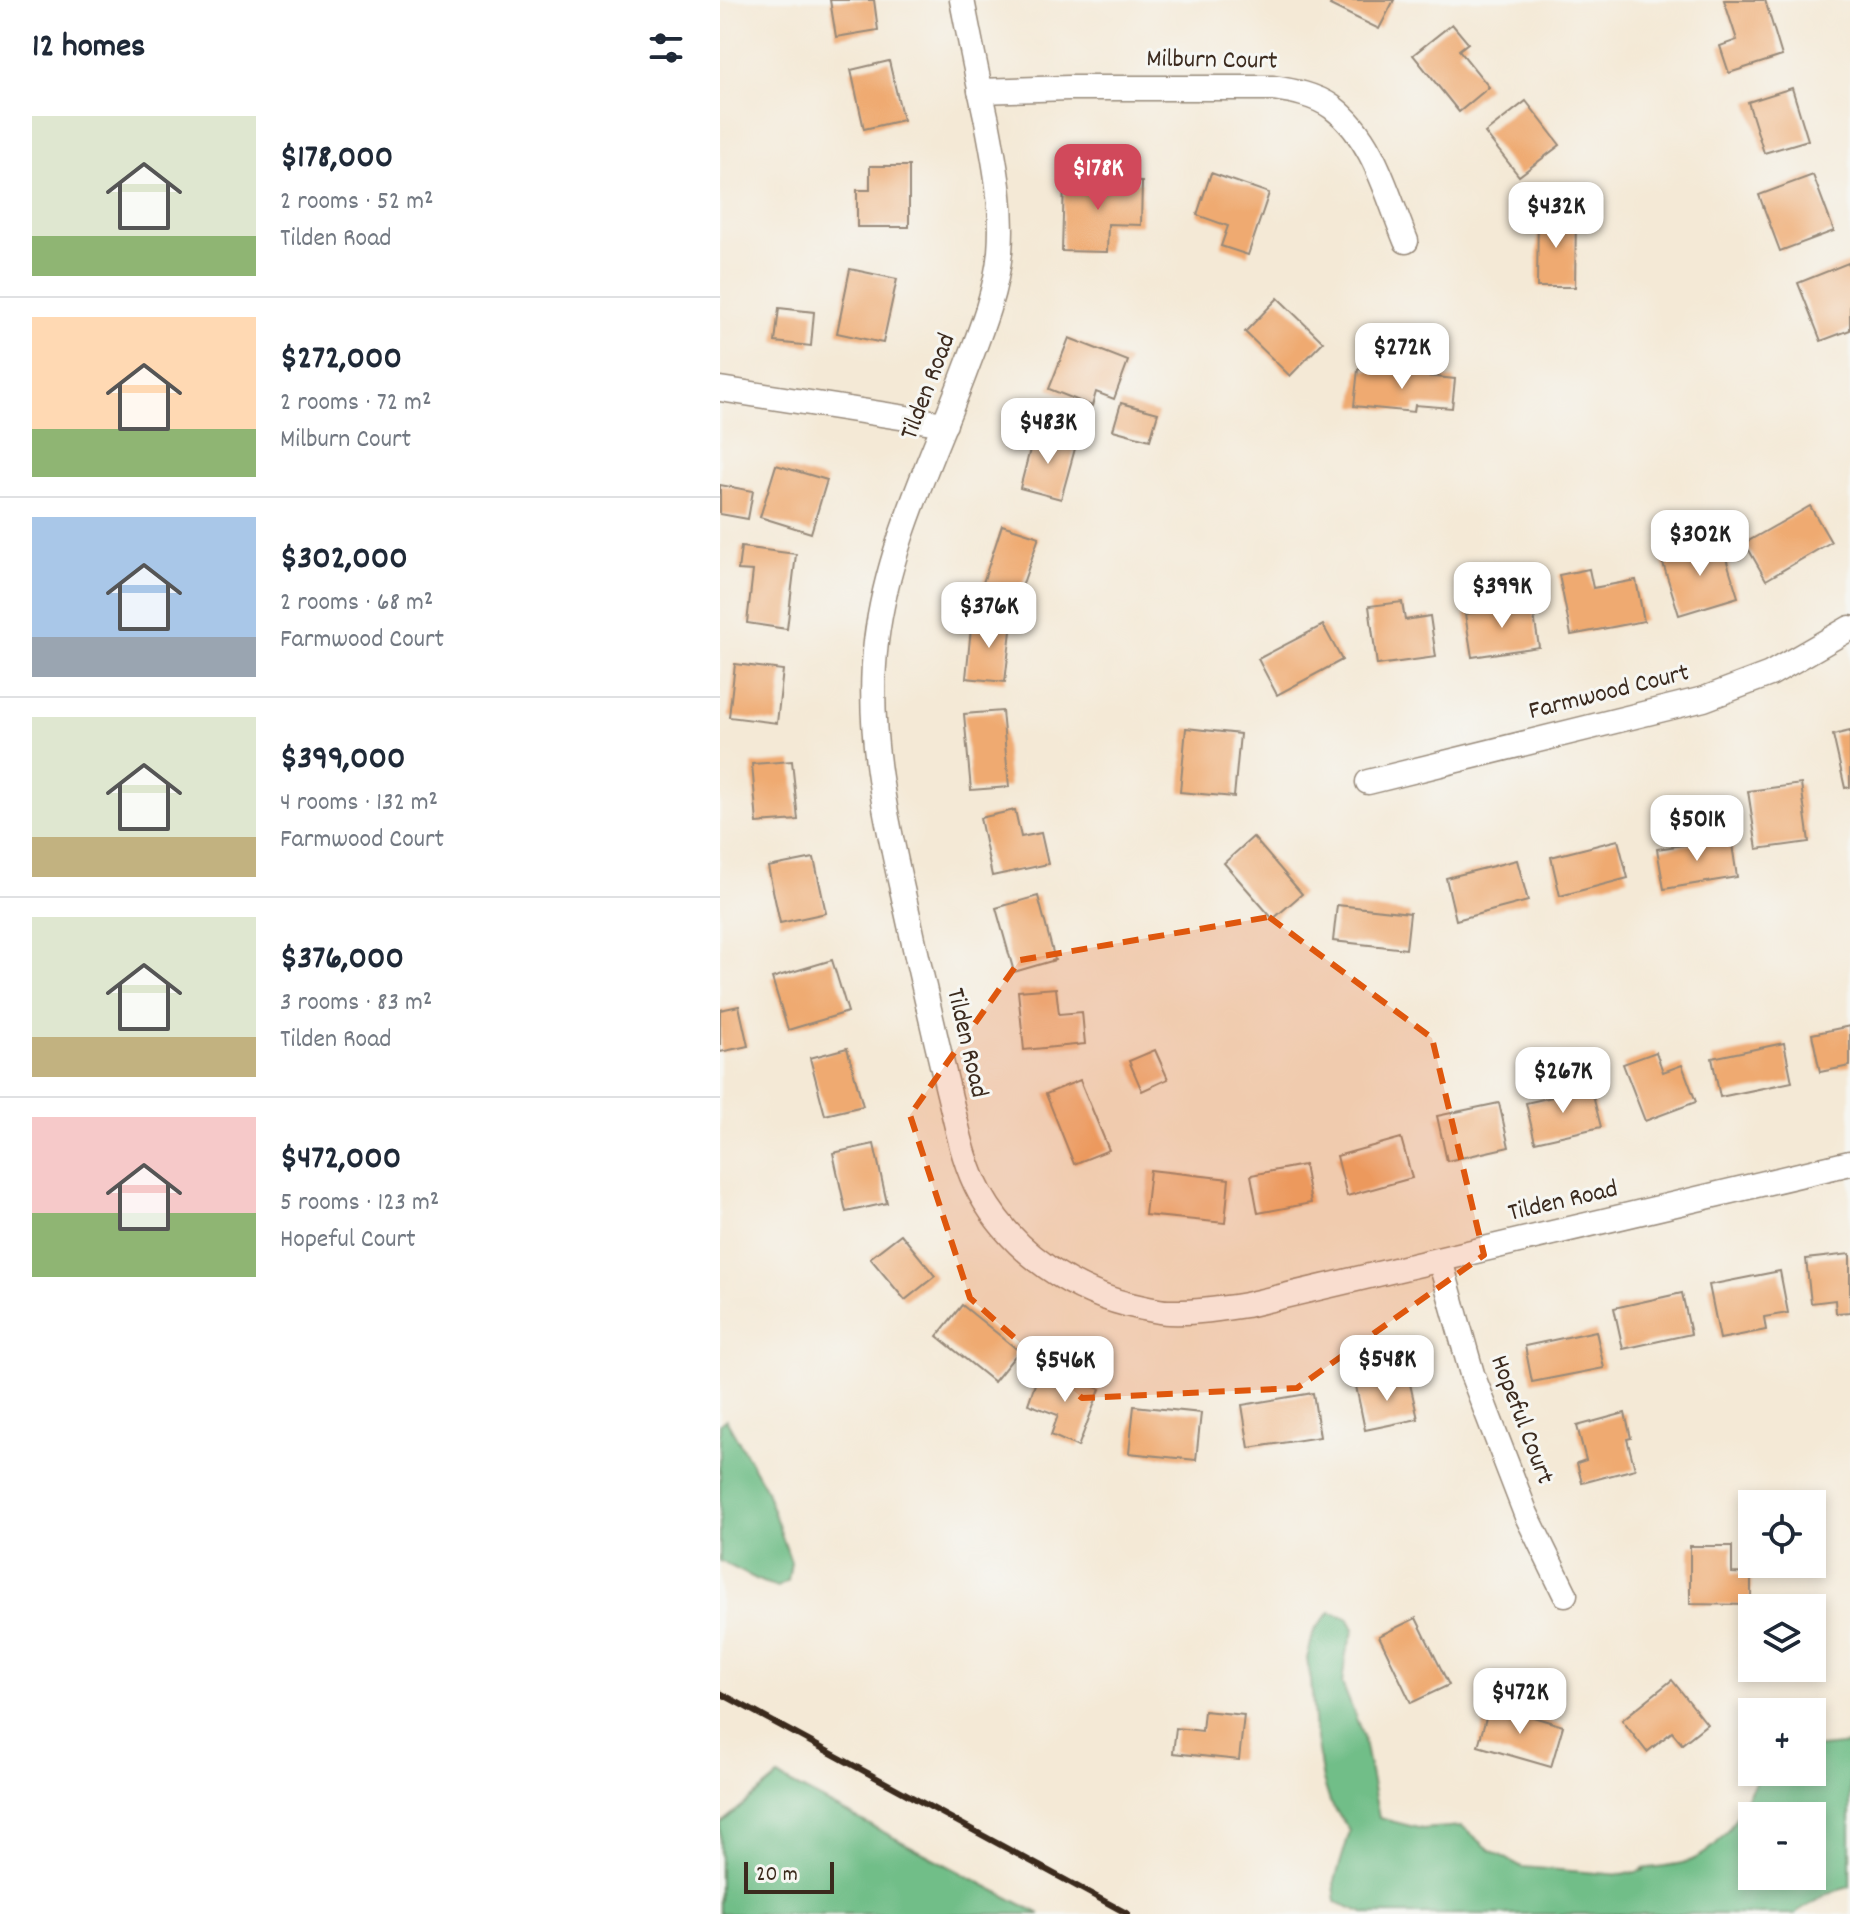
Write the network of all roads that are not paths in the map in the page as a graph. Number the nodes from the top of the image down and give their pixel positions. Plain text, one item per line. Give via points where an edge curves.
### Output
1 (962, 0) edge
2 (980, 91) junction
3 (1406, 241) dead end
4 (720, 389) edge
5 (945, 424) junction
6 (1850, 628) edge
7 (1368, 782) dead end
8 (1850, 1163) edge
9 (1440, 1260) junction
10 (1565, 1594) dead end

1 - 2 street, Tilden Road
2 - 3 street, Milburn Court via 1273,88 1314,97 1354,127 1374,160
2 - 5 street, Tilden Road via 997,172 1000,252 982,328
4 - 5 street
5 - 9 street, Tilden Road via 891,569 876,640 872,712 880,789 935,1040 979,1192 1019,1245 1050,1269 1085,1290 1166,1312 1246,1305
6 - 7 street, Farmwood Court via 1770,674 1704,699
8 - 9 street, Tilden Road
9 - 10 street, Hopeful Court via 1472,1374 1526,1514

